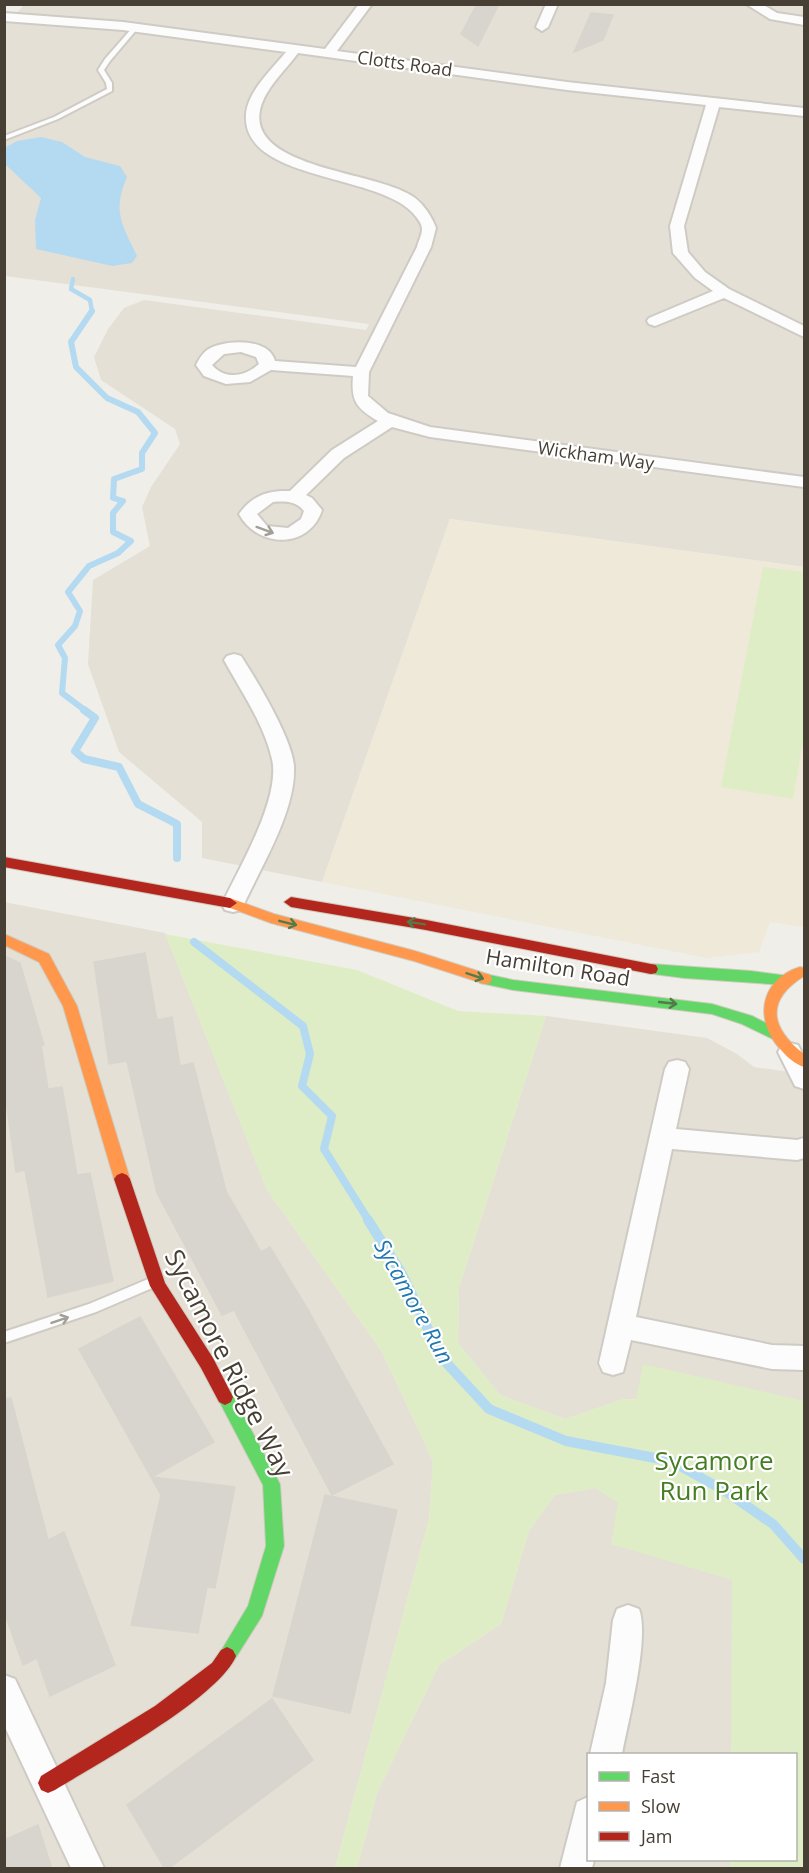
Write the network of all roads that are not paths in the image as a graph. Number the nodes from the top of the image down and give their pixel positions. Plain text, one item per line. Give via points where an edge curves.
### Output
1 (366, 4) edge
2 (552, 4) edge
3 (752, 4) edge
4 (4, 17) edge
5 (804, 21) edge
6 (135, 27) junction
7 (542, 27) dead end
8 (295, 48) junction
9 (329, 53) junction
10 (713, 103) junction
11 (804, 112) edge
12 (4, 138) edge
13 (724, 292) junction
14 (655, 321) dead end
15 (804, 332) edge
16 (267, 365) dead end
17 (361, 372) junction
18 (389, 421) junction
19 (804, 482) edge
20 (294, 497) dead end
21 (234, 660) dead end
22 (4, 862) edge
23 (261, 901) dead end
24 (280, 901) dead end
25 (233, 904) junction
26 (4, 939) edge
27 (804, 956) edge
28 (794, 975) edge
29 (775, 1034) junction
30 (797, 1056) edge
31 (677, 1069) dead end
32 (804, 1079) edge
33 (662, 1138) junction
34 (804, 1148) edge
35 (156, 1280) junction
36 (621, 1326) junction
37 (4, 1338) edge
38 (804, 1358) edge
39 (613, 1363) dead end
40 (628, 1620) dead end
41 (4, 1690) edge
42 (606, 1753) edge
43 (48, 1783) junction
44 (587, 1818) edge
45 (88, 1869) edge
46 (576, 1869) edge

1 - 9 street
2 - 7 street
3 - 5 street via 774,16
4 - 6 street, Clotts Road
6 - 8 street, Clotts Road
6 - 12 lane via 101,70 110,90 56,118
8 - 9 street, Clotts Road
8 - 17 street via 261,93 253,114 254,132 266,148 290,161 400,194 421,209 429,227 424,247
9 - 10 street, Clotts Road
10 - 11 street, Clotts Road
10 - 13 street via 677,226 681,253 700,275
13 - 14 street
13 - 15 street
16 - 17 street
17 - 18 street via 360,396 376,414
18 - 19 street, Wickham Way via 430,432
18 - 20 street via 338,454
21 - 25 street via 272,733 284,766 278,805
22 - 25 main road, Hamilton Road
23 - 25 main road, Hamilton Road
28 -> 24 main road, Hamilton Road via 768,978 657,970
25 -> 29 main road, Hamilton Road via 489,980 551,992 712,1009
26 - 35 main road, Sycamore Ridge Way via 44,958 70,1006
27 - 28 lane
28 - 29 main road via 774,991 769,1005
29 - 30 main road
30 - 32 street
31 - 33 street
33 - 34 street
33 - 36 street
37 -> 35 lane via 92,1308
35 - 43 main road, Sycamore Ridge Way via 207,1363 271,1484 275,1546 256,1610 218,1669 162,1713
36 - 38 street via 772,1357
36 - 39 street
40 - 42 street via 621,1683
41 - 43 street
43 - 45 street
44 - 46 street

